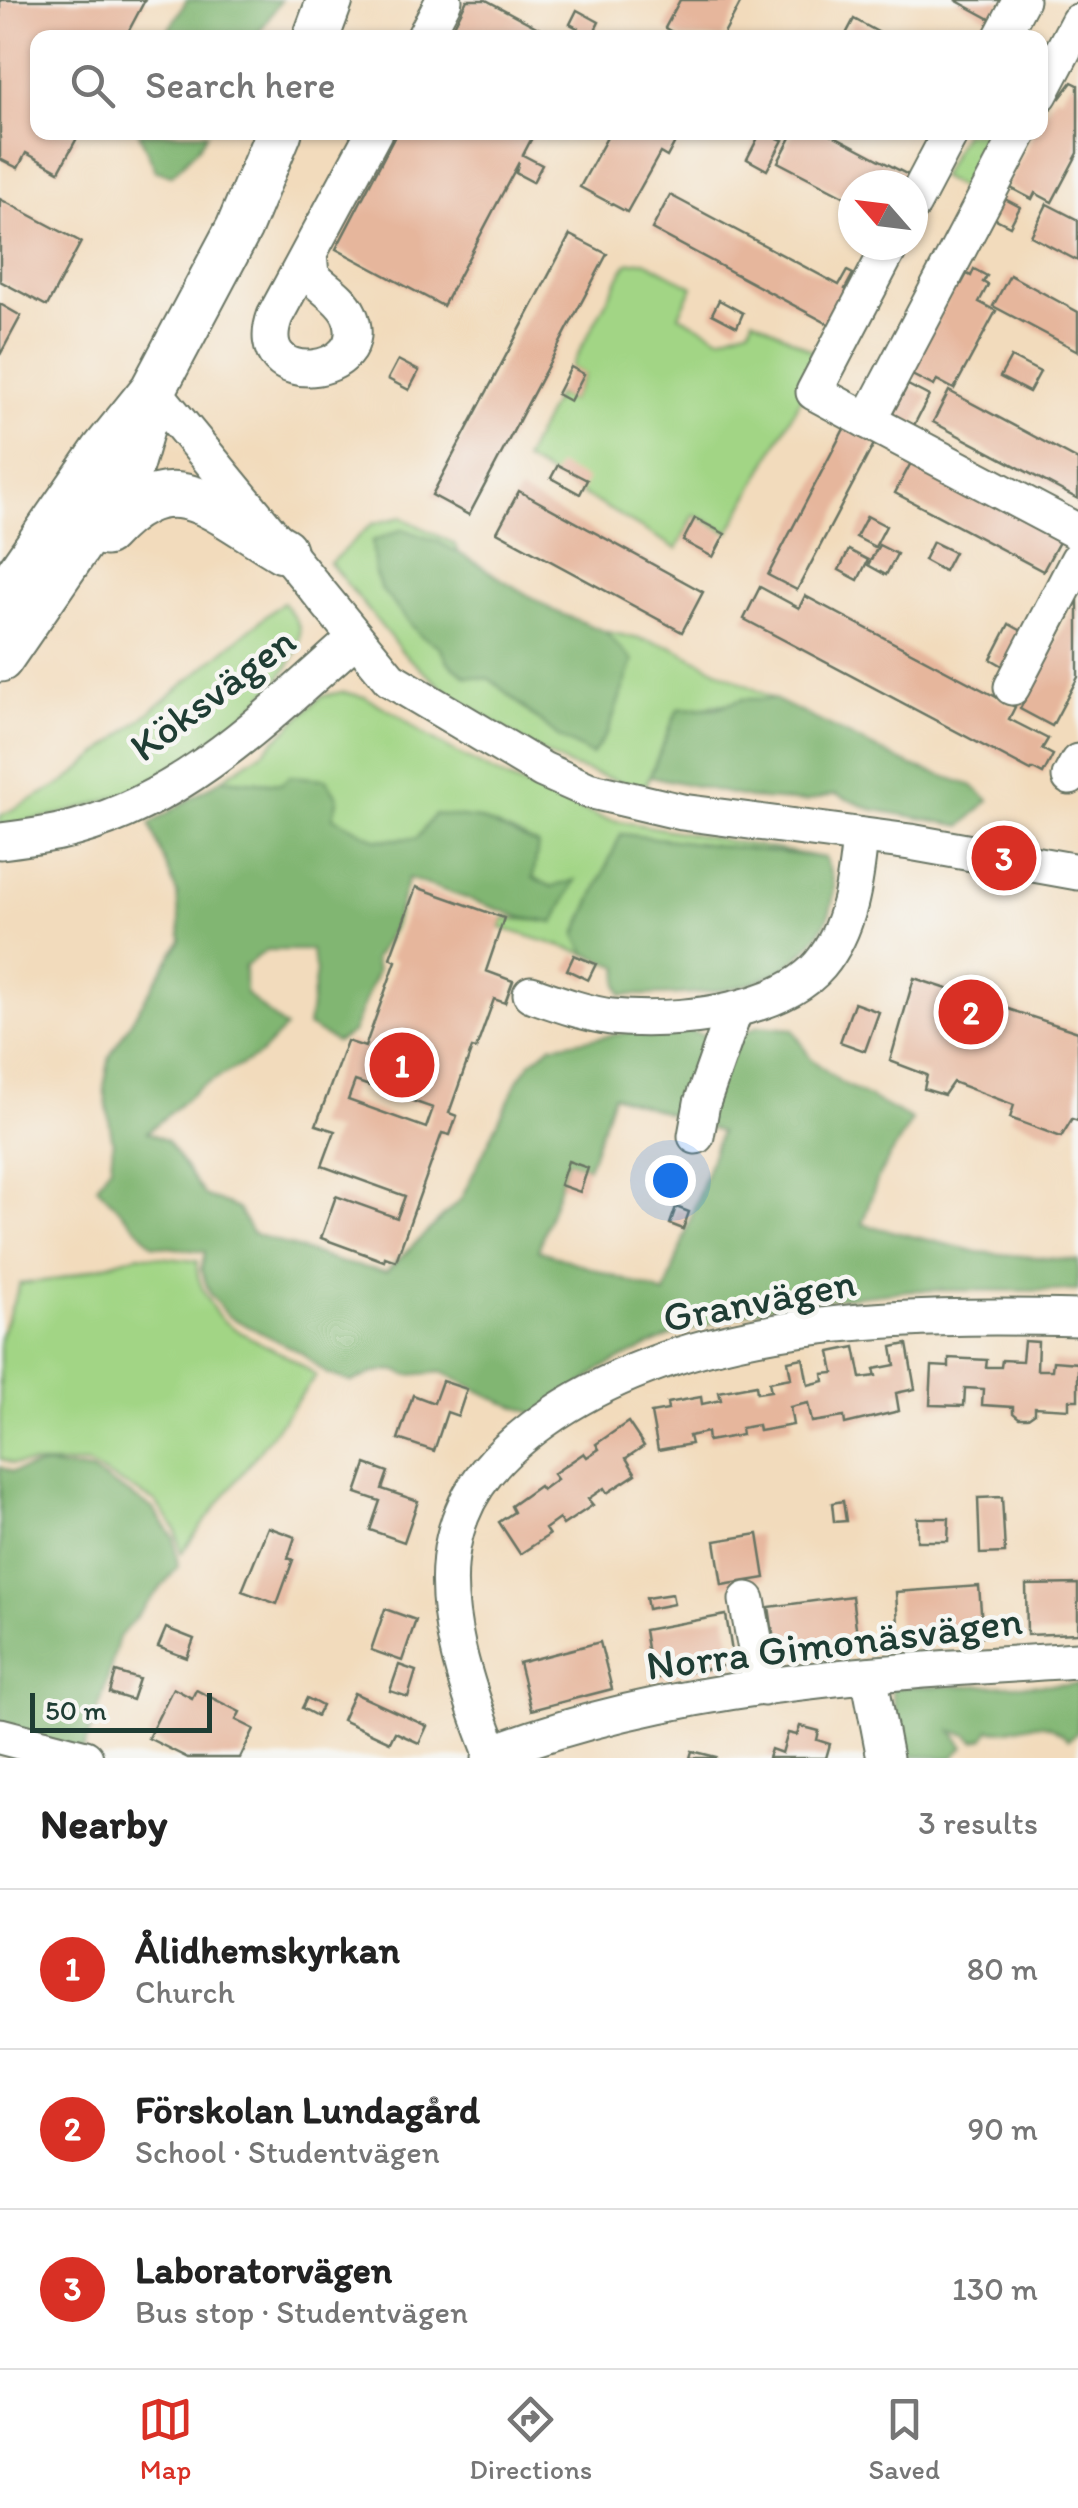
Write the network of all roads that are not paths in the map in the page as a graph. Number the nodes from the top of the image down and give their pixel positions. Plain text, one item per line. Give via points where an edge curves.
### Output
1 (330, 0) edge
2 (444, 0) edge
3 (1021, 0) edge
4 (1078, 22) edge
5 (319, 30) edge
6 (428, 30) edge
7 (1005, 30) edge
8 (1048, 79) edge
9 (276, 140) edge
10 (370, 140) edge
11 (947, 140) edge
12 (1016, 140) edge
13 (928, 176) edge
14 (309, 254) dead end
15 (883, 260) edge
16 (153, 390) junction
17 (868, 420) junction
18 (1078, 532) edge
19 (283, 550) junction
20 (1078, 560) edge
21 (21, 601) edge
22 (356, 638) junction
23 (0, 659) edge
24 (1012, 687) dead end
25 (860, 836) junction
26 (0, 841) edge
27 (1078, 872) edge
28 (531, 994) dead end
29 (735, 1009) junction
30 (696, 1136) dead end
31 (1078, 1318) edge
32 (747, 1600) dead end
33 (1078, 1660) edge
34 (869, 1675) junction
35 (764, 1688) junction
36 (0, 1736) edge
37 (491, 1756) edge
38 (85, 1758) edge
39 (885, 1758) edge

1 - 5 main road
2 - 6 street
3 - 7 street
4 - 8 street
9 - 16 main road via 239,228
10 - 14 street
11 - 13 street
12 - 17 street
15 - 17 street via 814,392
16 - 19 street
16 - 21 main road via 104,452
17 - 18 street
19 - 21 main road via 197,500 151,497
19 - 22 street
20 - 24 street
21 - 23 main road
22 - 25 street via 390,679 503,749 588,790 682,812
22 - 26 street, Köksvägen via 197,770 76,828
25 - 27 street
25 - 29 street via 848,910 820,965 796,985
28 - 29 street via 623,1018
29 - 30 street
31 - 37 street, Granvägen via 903,1320 739,1340 680,1354 587,1392 516,1440 474,1488 452,1544 455,1626
32 - 35 street
33 - 34 street, Norra Gimonäsvägen
34 - 35 street, Norra Gimonäsvägen
34 - 39 street
35 - 37 street, Norra Gimonäsvägen via 654,1706
36 - 38 street

